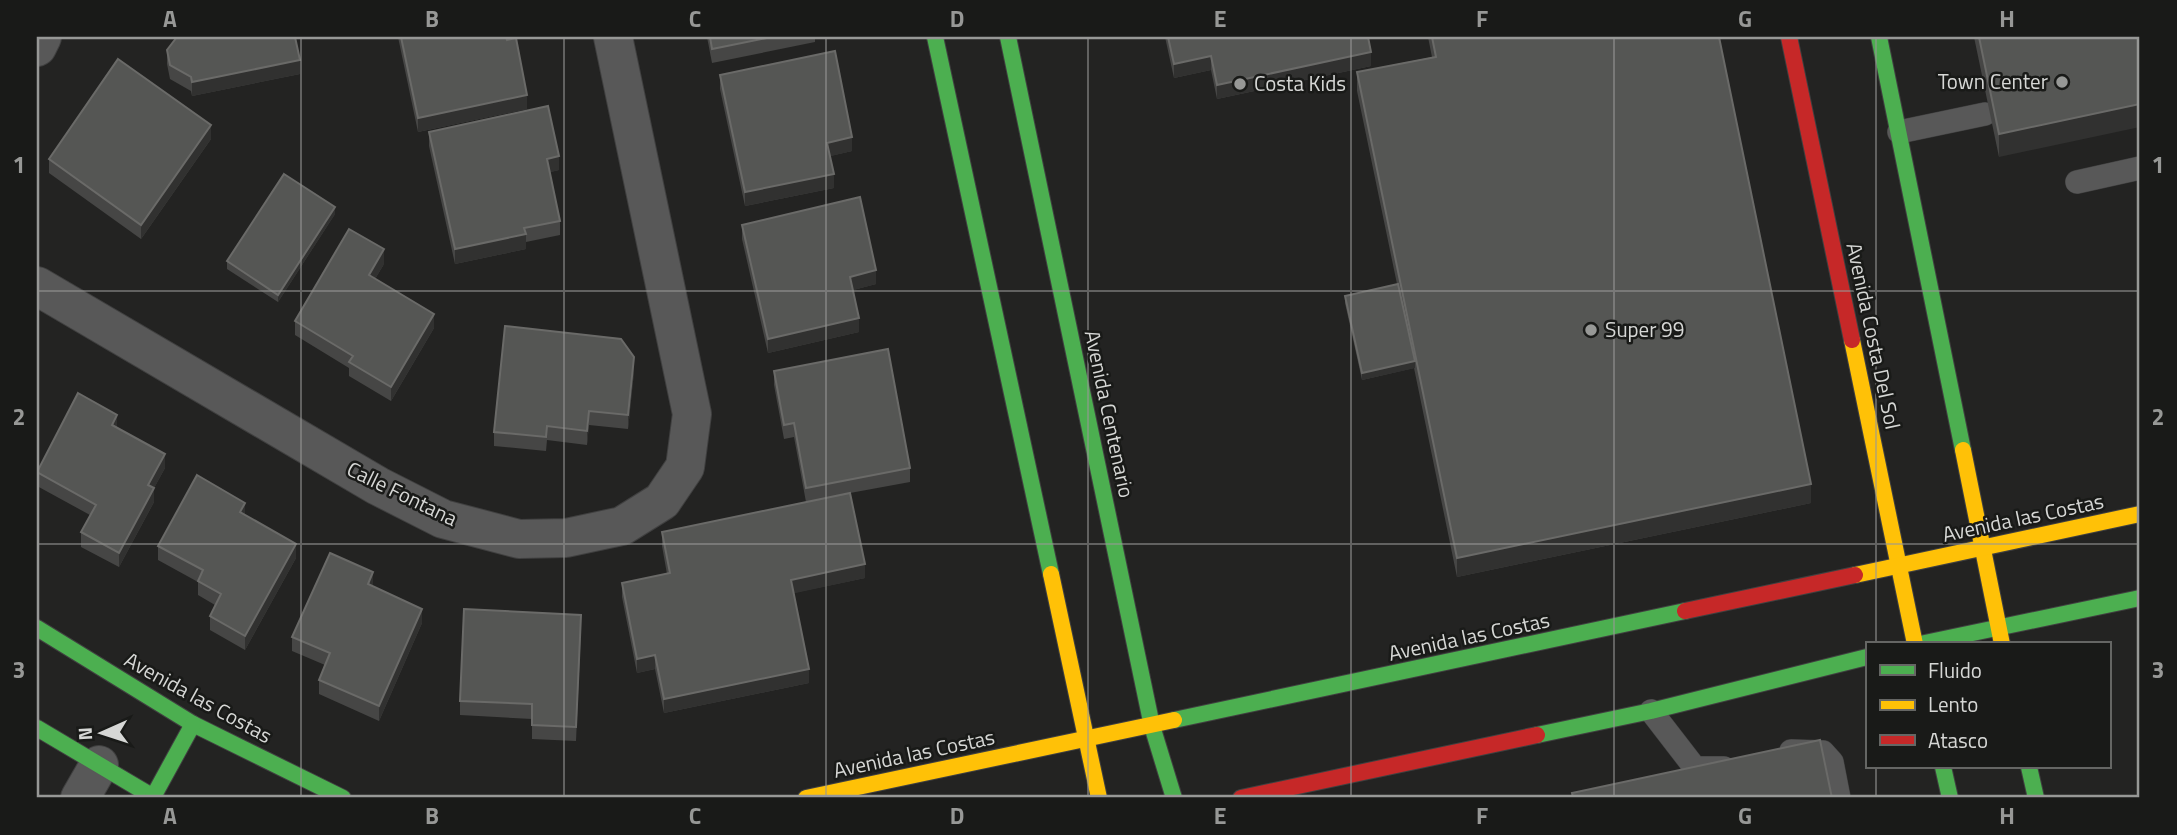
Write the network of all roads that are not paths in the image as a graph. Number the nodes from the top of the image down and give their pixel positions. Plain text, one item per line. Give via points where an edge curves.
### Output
1 (43, 37) edge
2 (613, 37) edge
3 (935, 37) edge
4 (1009, 37) edge
5 (1789, 37) edge
6 (1880, 37) edge
7 (37, 47) edge
8 (1985, 114) edge
9 (1899, 132) junction
10 (2140, 168) edge
11 (2077, 182) dead end
12 (37, 286) edge
13 (2140, 514) edge
14 (1983, 548) junction
15 (1899, 567) junction
16 (2140, 598) edge
17 (37, 628) edge
18 (2000, 636) edge
19 (1915, 642) edge
20 (1940, 642) edge
21 (1866, 657) edge
22 (1650, 711) junction
23 (192, 724) junction
24 (1152, 726) junction
25 (37, 728) edge
26 (1087, 740) junction
27 (1774, 756) edge
28 (1747, 762) edge
29 (1943, 768) edge
30 (2029, 768) edge
31 (131, 788) edge
32 (1327, 789) edge
33 (80, 798) edge
34 (342, 798) edge
35 (806, 798) edge
36 (1099, 798) edge
37 (1174, 798) edge
38 (1241, 798) edge
39 (1839, 798) edge
40 (1950, 798) edge
41 (2036, 798) edge

1 - 7 street
2 - 12 street, Calle Fontana via 692,414 685,467 662,501 622,527 566,538 519,539 443,519 378,486
3 - 26 street
4 - 24 street, Avenida Centenario
5 - 15 street, Avenida Costa Del Sol
6 - 9 street
8 - 9 lane
9 - 14 street
10 - 11 lane
13 - 14 street, Avenida las Costas
14 - 15 street, Avenida las Costas
14 - 18 street
15 - 19 street, Avenida Costa Del Sol
15 - 24 street, Avenida las Costas
16 - 18 street
17 - 23 street, Avenida las Costas
18 - 20 street
21 - 22 street
22 - 28 lane via 1695,768 1720,769
22 - 32 street
23 - 31 street
23 - 34 street, Avenida las Costas
24 - 26 street, Avenida las Costas
24 - 37 street, Avenida Centenario
25 - 31 street
26 - 35 street, Avenida las Costas
26 - 36 street
27 - 39 lane via 1801,749 1823,752 1832,762
29 - 40 street
30 - 41 street
31 - 33 street
32 - 38 street

